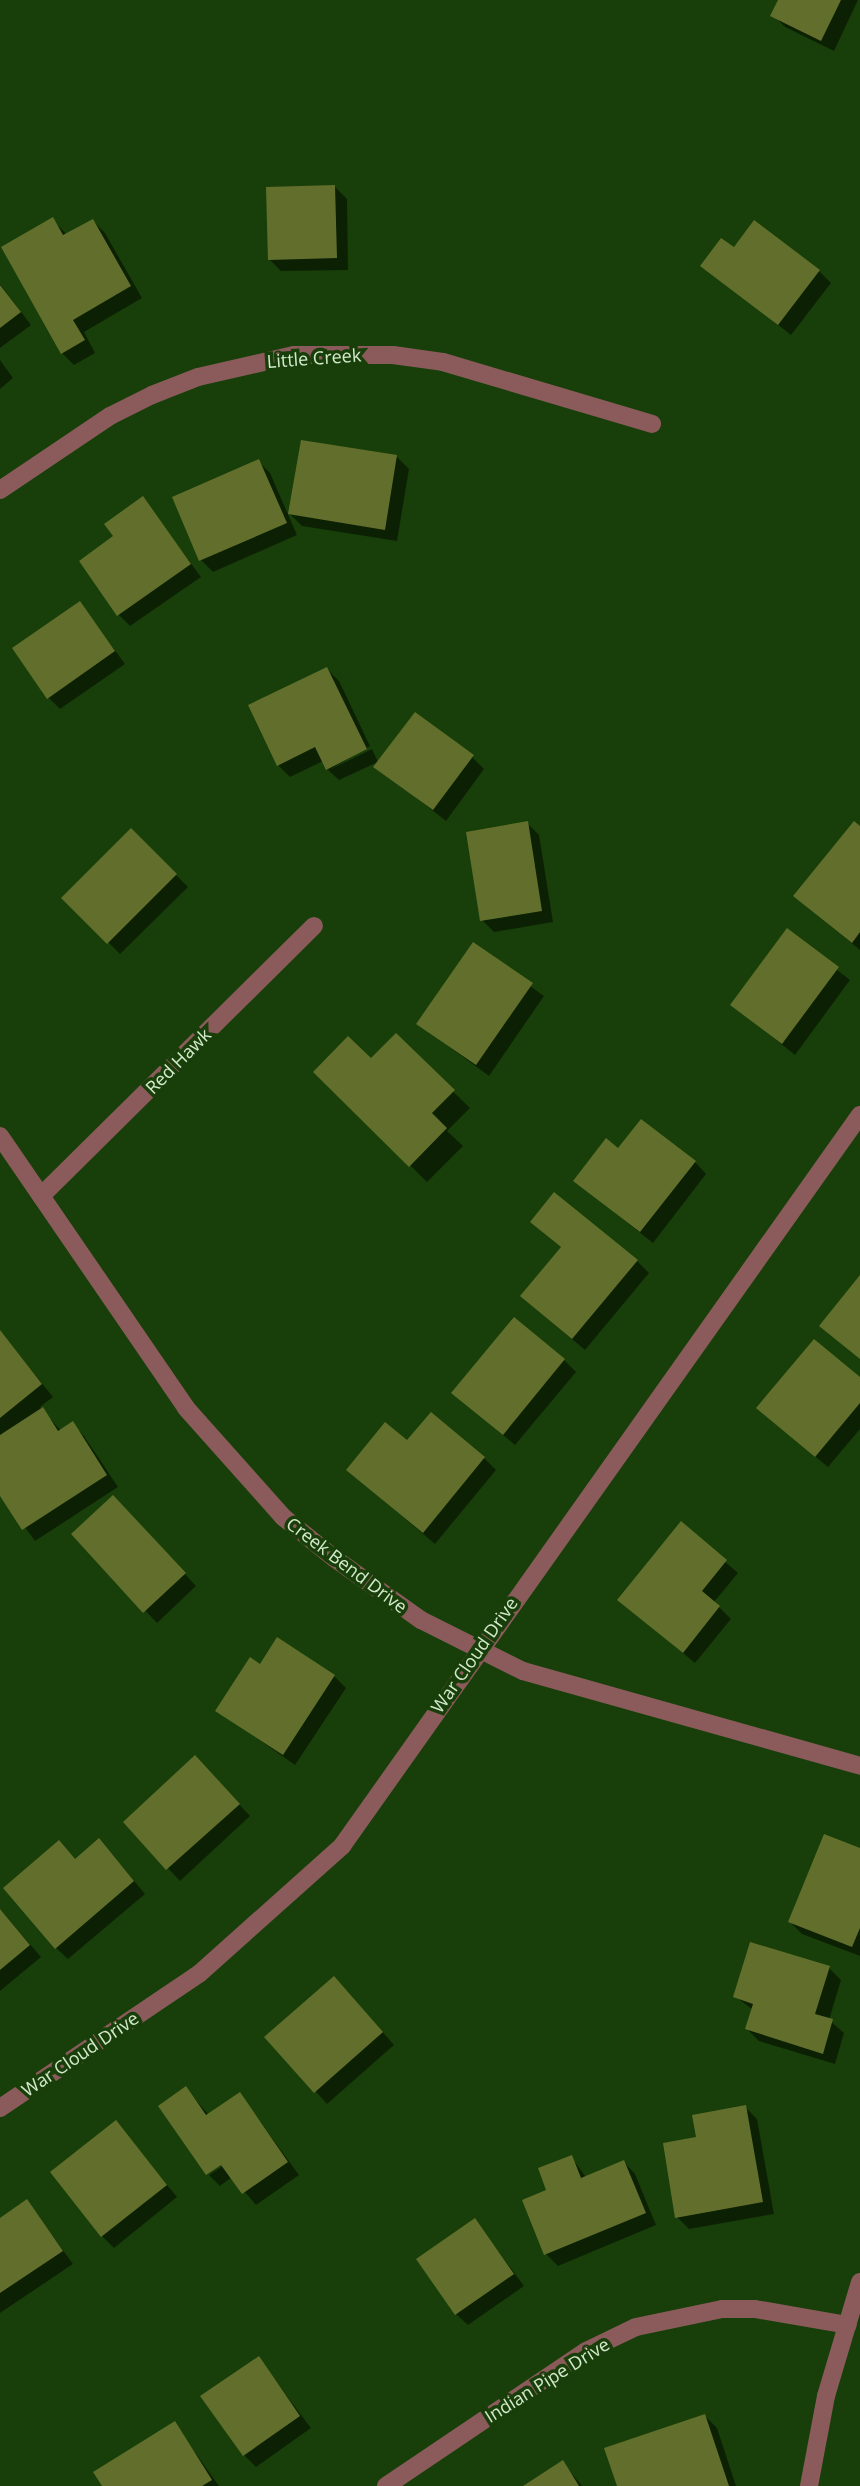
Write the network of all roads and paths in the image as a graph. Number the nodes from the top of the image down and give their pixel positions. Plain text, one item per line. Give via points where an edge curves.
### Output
1 (652, 424) dead end
2 (0, 490) edge
3 (314, 926) dead end
4 (860, 1115) edge
5 (0, 1136) edge
6 (41, 1196) junction
7 (477, 1649) junction
8 (860, 1766) edge
9 (0, 2108) edge
10 (860, 2282) edge
11 (848, 2325) junction
12 (386, 2486) edge
13 (808, 2486) edge

1 - 2 street, Little Creek via 443,362 393,355 294,355 222,370 152,395 110,416
3 - 6 street, Red Hawk
4 - 7 street, War Cloud Drive
5 - 6 street, Creek Bend Drive
6 - 7 street, Creek Bend Drive via 186,1408 244,1477 283,1517 334,1558 421,1620
7 - 8 street, Creek Bend Drive via 523,1671 614,1700
7 - 9 street, War Cloud Drive via 342,1846 200,1973
10 - 11 street
11 - 12 street, Indian Pipe Drive via 755,2309 722,2309 636,2327 586,2351
11 - 13 street via 826,2396

